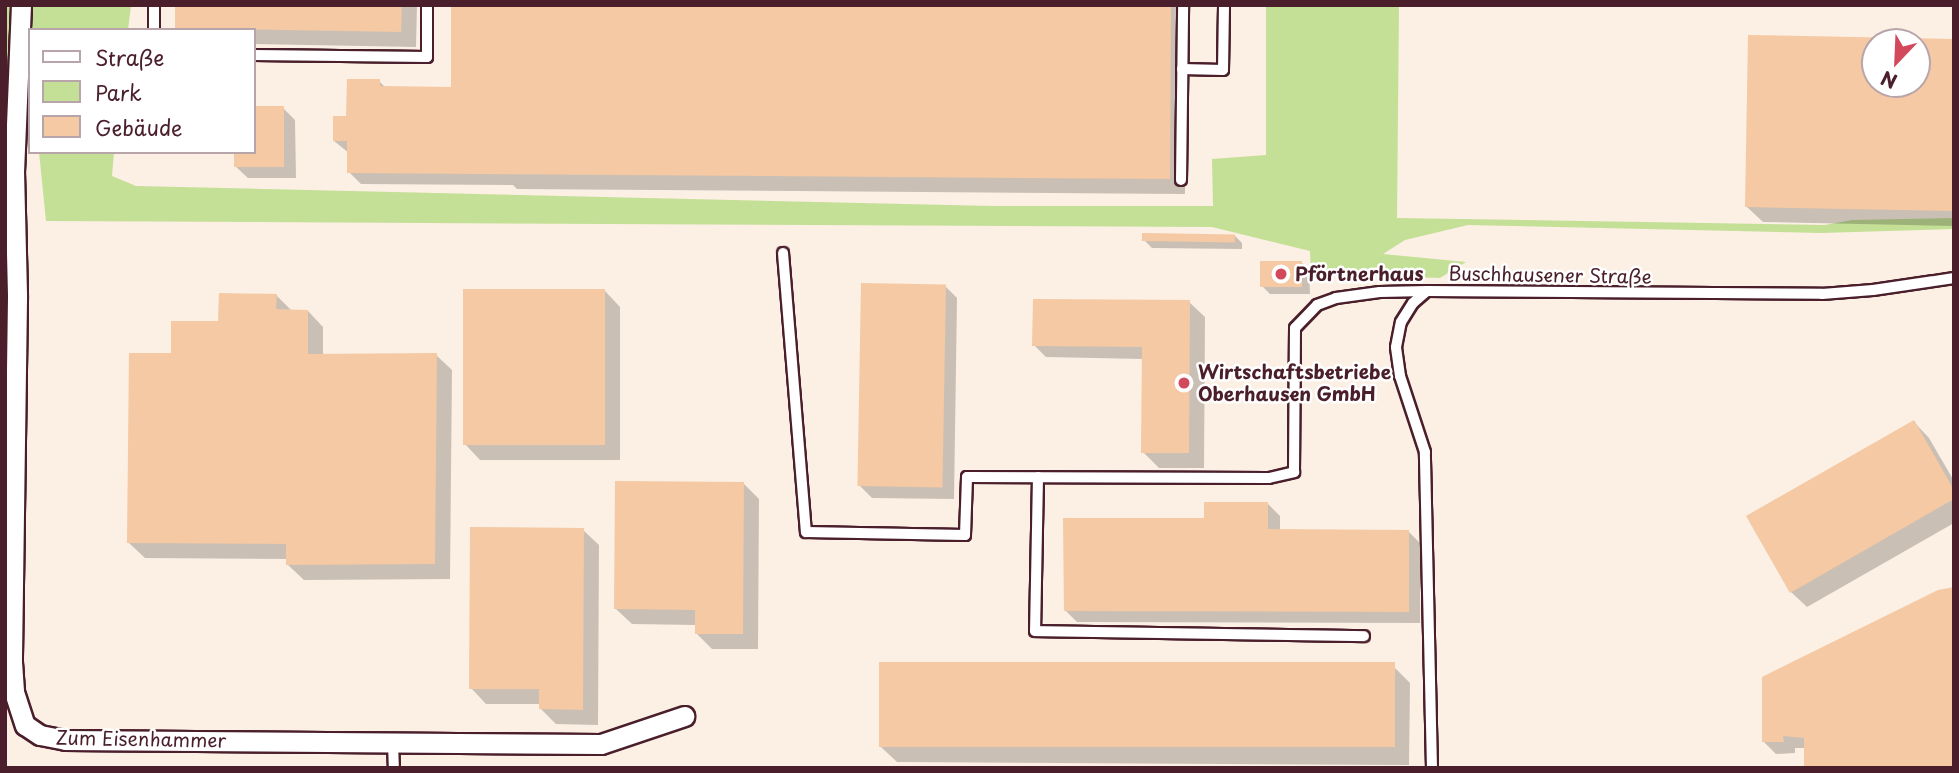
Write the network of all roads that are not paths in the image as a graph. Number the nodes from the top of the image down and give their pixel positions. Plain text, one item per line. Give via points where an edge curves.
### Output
1 (21, 5) edge
2 (154, 5) edge
3 (427, 5) edge
4 (1183, 5) edge
5 (1224, 5) edge
6 (154, 28) edge
7 (256, 55) edge
8 (1182, 69) junction
9 (10, 171) edge
10 (1181, 180) dead end
11 (783, 253) dead end
12 (11, 261) edge
13 (1954, 278) edge
14 (1427, 291) junction
15 (11, 298) edge
16 (11, 350) edge
17 (11, 397) edge
18 (1038, 477) junction
19 (1364, 636) dead end
20 (9, 662) edge
21 (684, 716) dead end
22 (393, 743) junction
23 (394, 768) edge
24 (1433, 768) edge

1 - 9 street, Zum Eisenhammer
2 - 6 lane
3 - 7 lane via 427,57
4 - 8 lane
5 - 8 lane via 1223,70
8 - 10 lane
9 - 12 street, Zum Eisenhammer
11 - 18 lane via 806,532 965,535 967,477
12 - 15 street, Zum Eisenhammer
13 - 14 lane, Buschhausener Straße via 1822,294
14 - 18 lane via 1336,298 1317,305 1295,328 1294,472 1269,478
14 - 24 lane, Buschhausener Straße via 1401,322 1396,347 1400,376 1425,452
15 - 16 street, Zum Eisenhammer
16 - 17 street, Zum Eisenhammer
17 - 20 street, Zum Eisenhammer
18 - 19 lane via 1035,631
20 - 22 street, Zum Eisenhammer via 20,719 51,738
21 - 22 street, Zum Eisenhammer via 601,744
22 - 23 lane

